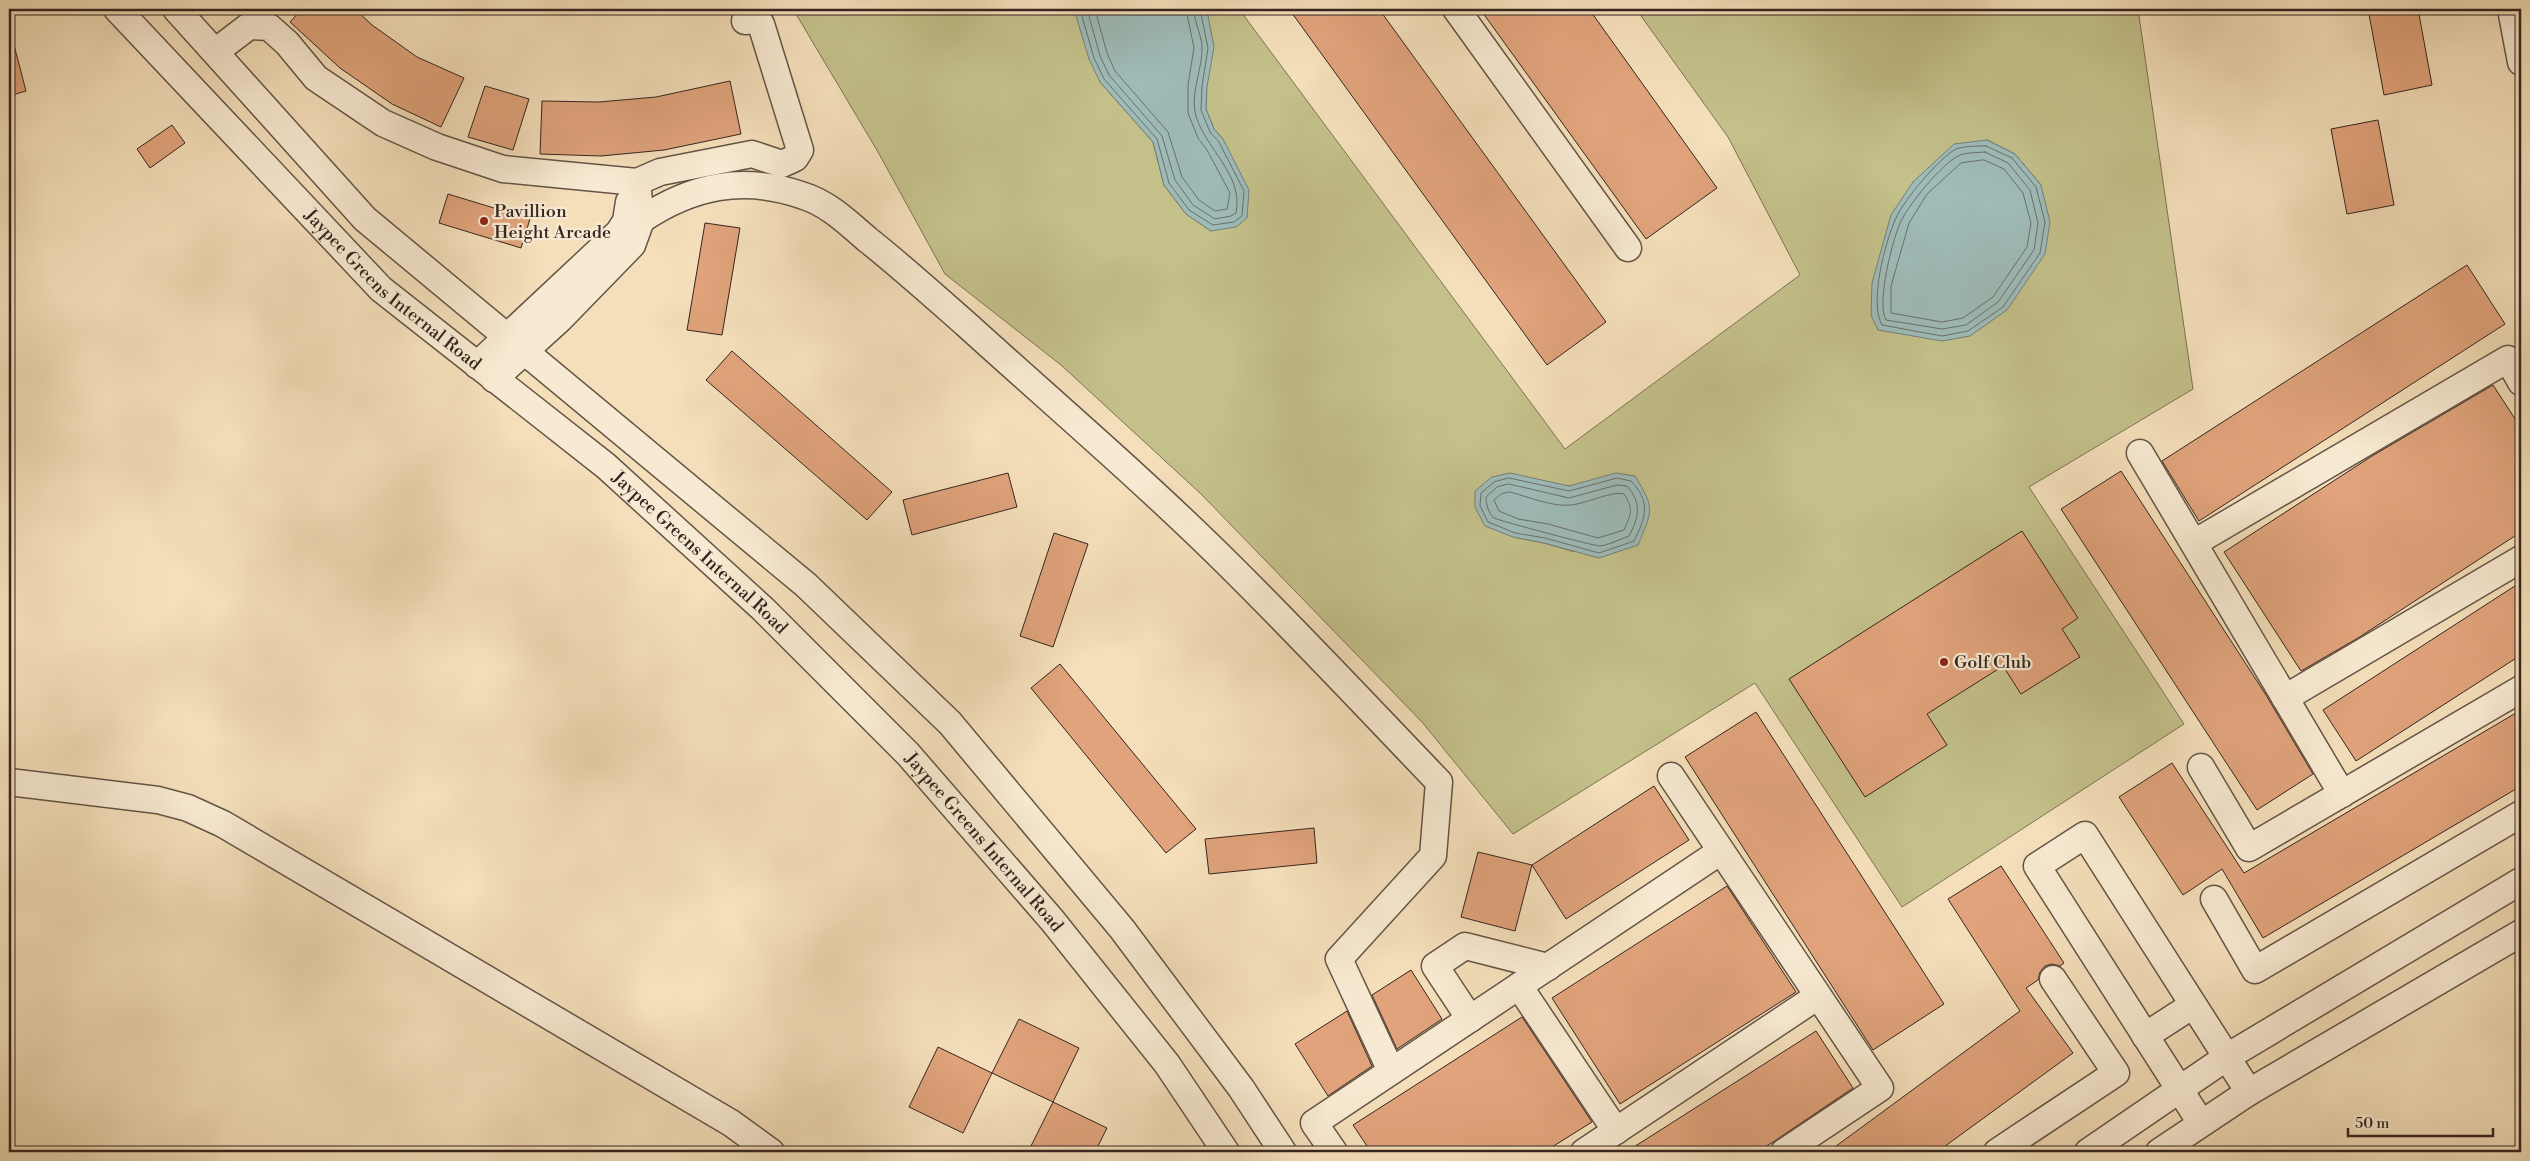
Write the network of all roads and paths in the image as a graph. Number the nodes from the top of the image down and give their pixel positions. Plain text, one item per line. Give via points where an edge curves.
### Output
1 (117, 9) edge
2 (176, 9) edge
3 (1456, 9) edge
4 (2515, 10) edge
5 (745, 21) dead end
6 (215, 52) junction
7 (2521, 62) edge
8 (633, 182) junction
9 (641, 220) junction
10 (1628, 248) dead end
11 (515, 345) junction
12 (486, 372) junction
13 (2521, 382) edge
14 (2140, 452) dead end
15 (2194, 543) junction
16 (2521, 559) edge
17 (2521, 689) edge
18 (2285, 698) junction
19 (2201, 767) dead end
20 (1670, 776) dead end
21 (9, 782) edge
22 (2342, 794) junction
23 (2521, 814) edge
24 (1721, 851) junction
25 (2521, 881) edge
26 (2214, 900) dead end
27 (2521, 933) edge
28 (1548, 967) junction
29 (2053, 979) dead end
30 (1519, 986) junction
31 (1818, 996) junction
32 (2194, 1005) junction
33 (1470, 1018) junction
34 (2145, 1036) junction
35 (2227, 1057) junction
36 (1391, 1072) junction
37 (2179, 1089) junction
38 (2249, 1092) junction
39 (2201, 1124) junction
40 (1616, 1131) junction
41 (771, 1152) edge
42 (1226, 1152) edge
43 (1282, 1152) edge
44 (1334, 1152) edge
45 (1584, 1152) edge
46 (1784, 1152) edge
47 (1997, 1152) edge
48 (2088, 1152) edge
49 (2159, 1152) edge

1 - 12 street, Jaypee Greens Internal Road via 381,290
2 - 6 street, Jaypee Greens Internal Road
3 - 10 street
4 - 7 street
5 - 8 street via 755,20 761,24 800,150 796,158 782,164 752,154 660,172
6 - 8 street via 249,26 269,26 316,78 383,123 437,147 503,168
6 - 11 street, Jaypee Greens Internal Road via 365,219
8 - 9 street
8 - 11 street via 626,221 619,232
9 - 11 street via 632,245 560,319
9 - 36 street via 664,204 688,195 740,183 758,184 805,196 831,209 926,289 1211,548 1439,782 1433,856 1339,959
11 - 12 street
11 - 43 street, Jaypee Greens Internal Road via 806,586 950,723 1122,929 1241,1088
12 - 42 street, Jaypee Greens Internal Road via 606,466 763,609 908,754 1052,920 1167,1064
13 - 15 street via 2508,359
14 - 15 street
15 - 18 street
16 - 18 street
17 - 22 street
18 - 22 street
19 - 22 street via 2249,848
20 - 24 street
21 - 41 street via 158,800 188,808 223,824 731,1123
23 - 26 street via 2255,970
24 - 28 street
24 - 31 street
25 - 35 street
27 - 38 street
28 - 30 street
28 - 33 street via 1465,946 1435,966
29 - 47 street via 2116,1073
30 - 33 street
30 - 40 street
31 - 40 street
31 - 46 street via 1880,1088
32 - 34 street
32 - 34 street via 2086,835 2077,840 2037,866
32 - 35 street
33 - 36 street
34 - 37 street
35 - 37 street
35 - 38 street
36 - 44 street via 1314,1123
37 - 39 street
37 - 48 street
38 - 39 street
39 - 49 street
40 - 45 street

